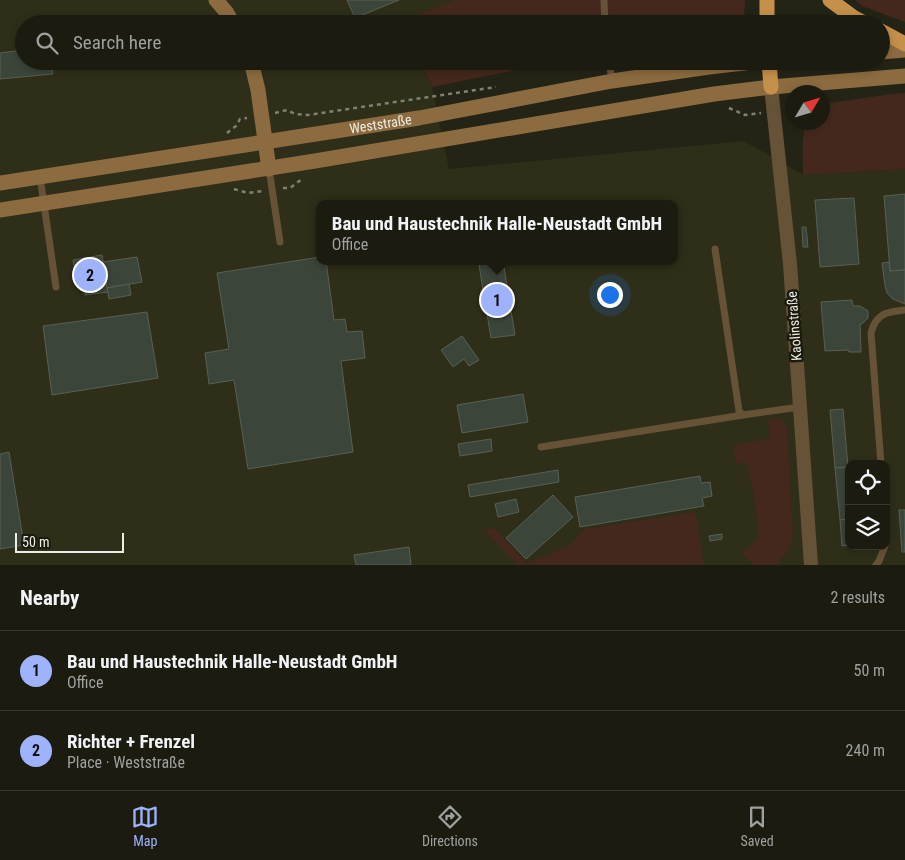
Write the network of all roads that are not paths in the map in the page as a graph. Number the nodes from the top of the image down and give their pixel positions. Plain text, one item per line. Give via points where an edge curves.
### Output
1 (216, 0) edge
2 (604, 0) edge
3 (767, 0) edge
4 (830, 0) edge
5 (228, 15) edge
6 (605, 15) edge
7 (767, 15) edge
8 (850, 15) edge
9 (890, 36) edge
10 (905, 44) edge
11 (905, 50) edge
12 (890, 51) edge
13 (253, 70) edge
14 (610, 70) edge
15 (688, 70) edge
16 (770, 70) edge
17 (905, 76) edge
18 (612, 81) junction
19 (771, 87) junction
20 (266, 142) junction
21 (269, 169) junction
22 (40, 177) junction
23 (0, 183) edge
24 (44, 203) junction
25 (0, 210) edge
26 (280, 242) dead end
27 (715, 249) dead end
28 (56, 287) dead end
29 (905, 310) edge
30 (800, 407) junction
31 (743, 415) junction
32 (541, 447) dead end
33 (881, 460) edge
34 (883, 550) edge
35 (811, 565) edge
36 (876, 565) edge

1 - 5 main road
2 - 6 lane
3 - 7 highway
4 - 8 highway
9 - 10 highway
11 - 12 main road
13 - 20 main road
14 - 18 lane
15 - 18 main road, Weststraße
16 - 19 highway
17 - 19 main road, Weststraße
18 - 20 main road, Weststraße via 426,117
19 - 21 main road, Weststraße
19 - 30 street, Kaolinstraße via 790,264
20 - 21 main road
20 - 22 main road, Weststraße
21 - 24 main road, Weststraße
21 - 26 lane
22 - 23 main road, Weststraße
22 - 24 lane
24 - 25 main road, Weststraße
24 - 28 lane
27 - 31 lane via 739,411
29 - 33 lane via 888,311 879,317 871,333
30 - 31 lane
30 - 35 street, Kaolinstraße
31 - 32 lane
34 - 36 lane

